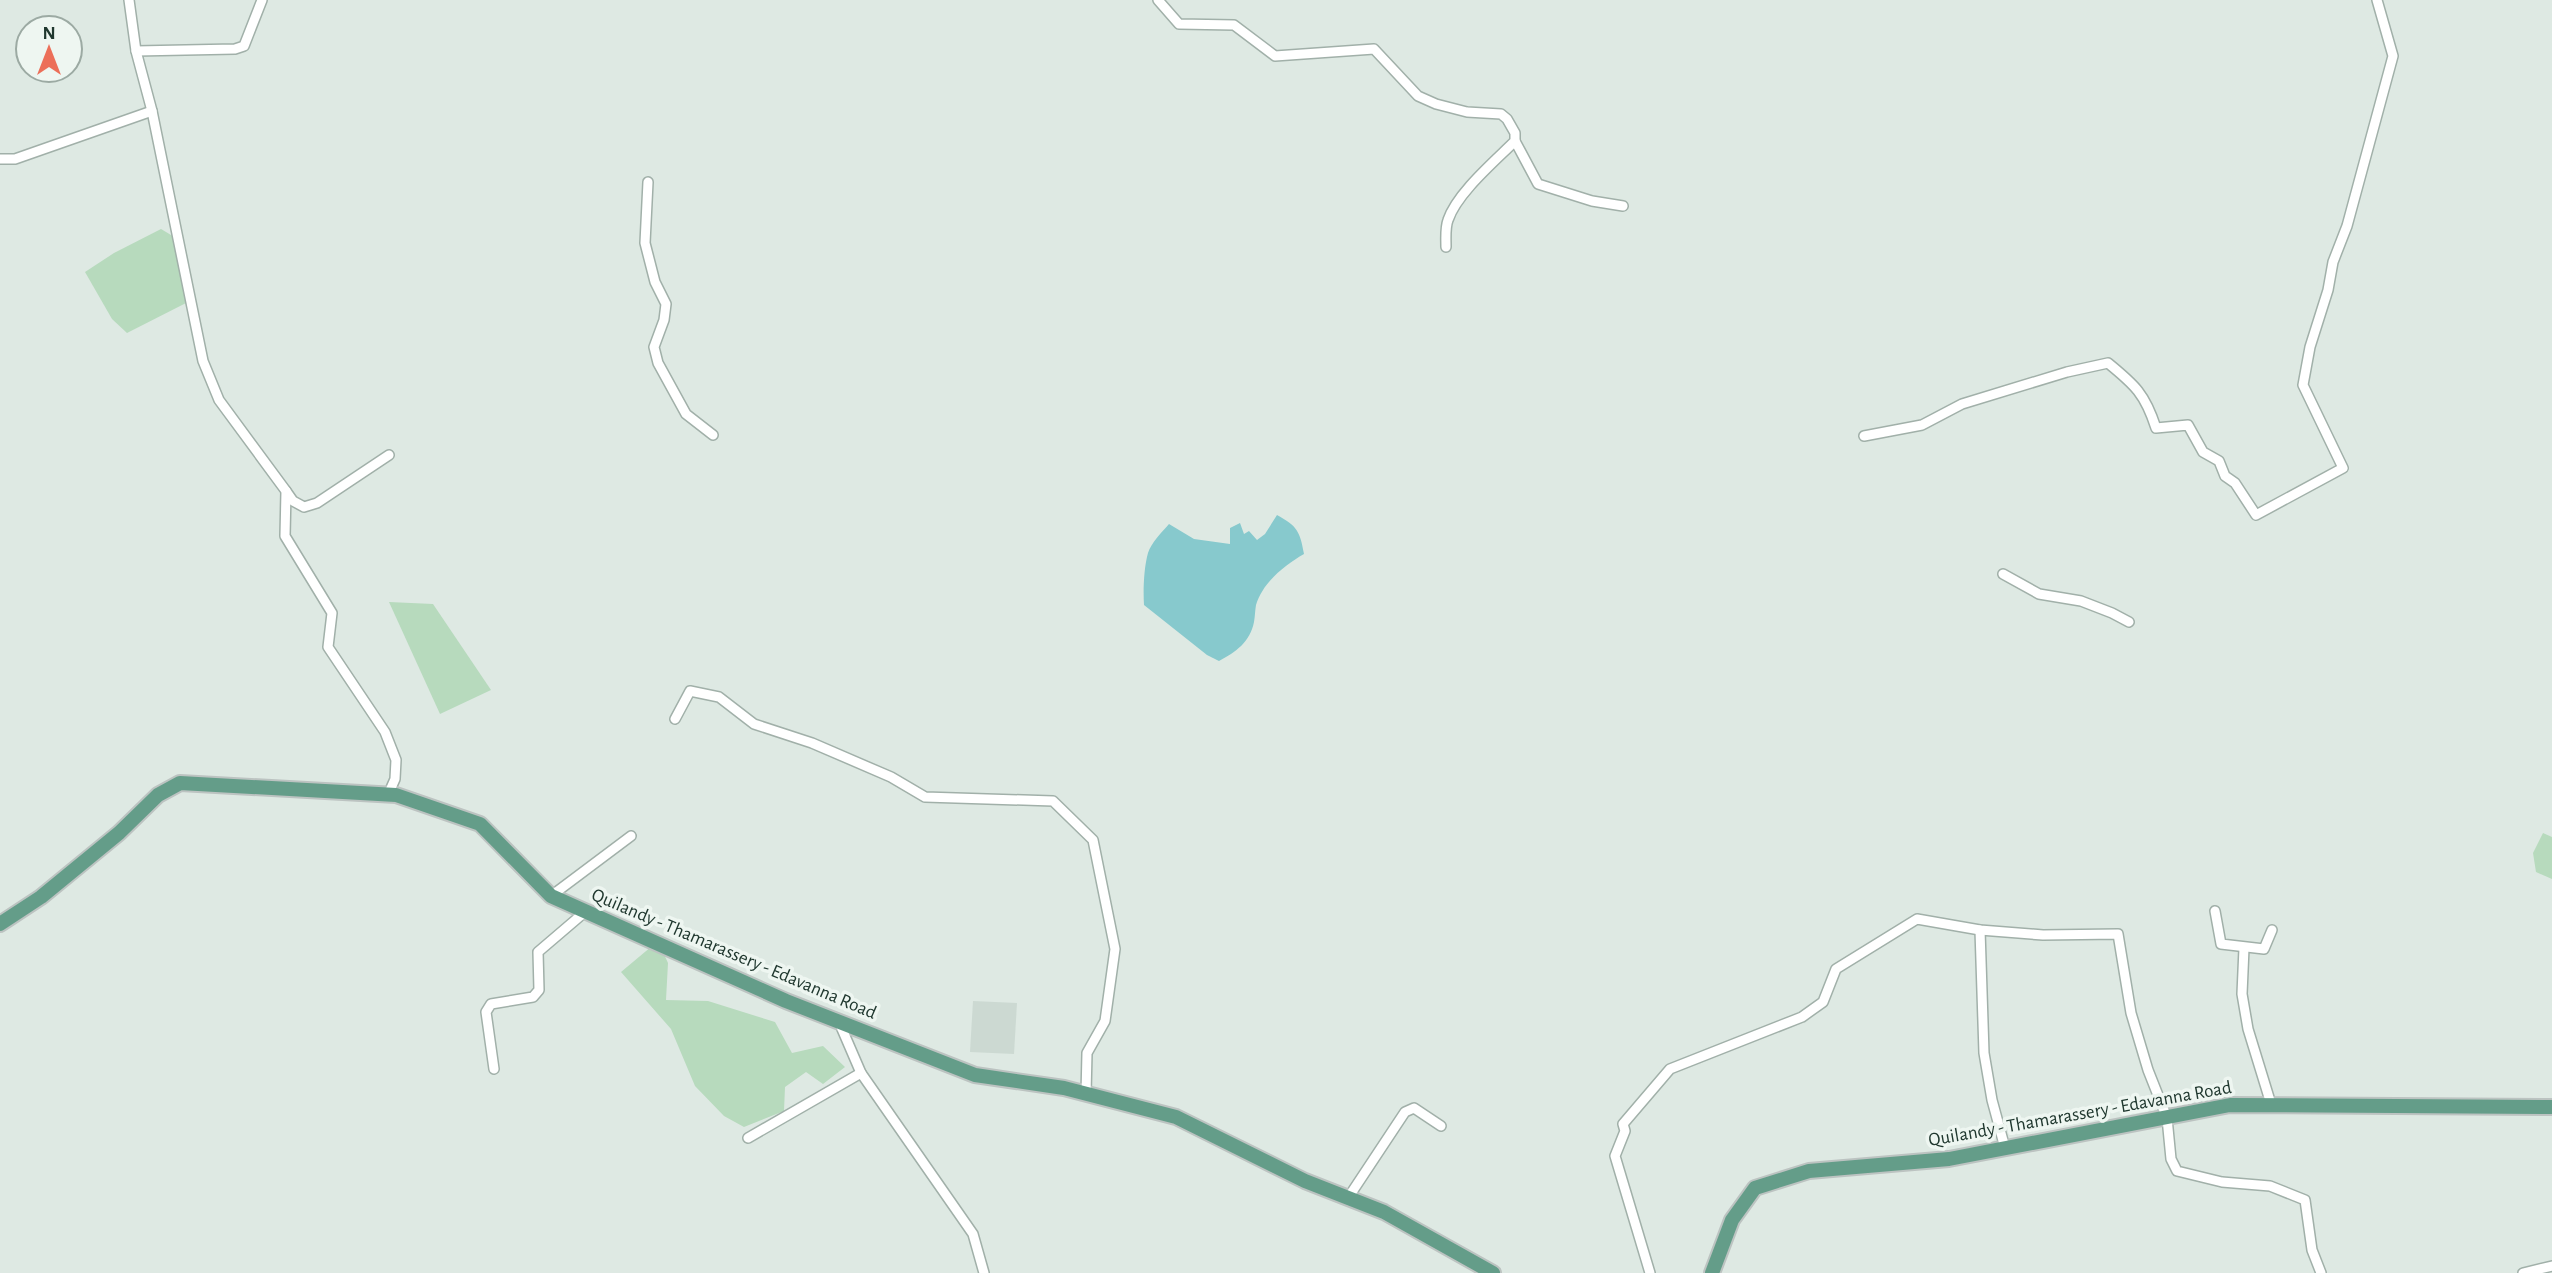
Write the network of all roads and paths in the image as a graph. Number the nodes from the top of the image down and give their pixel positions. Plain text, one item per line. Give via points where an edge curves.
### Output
1 (129, 0) edge
2 (262, 0) edge
3 (1158, 0) edge
4 (2377, 0) edge
5 (136, 51) junction
6 (152, 111) junction
7 (1515, 141) junction
8 (0, 159) edge
9 (648, 182) dead end
10 (1623, 206) dead end
11 (1446, 247) dead end
12 (713, 435) dead end
13 (1864, 436) dead end
14 (389, 455) dead end
15 (286, 491) junction
16 (2003, 574) dead end
17 (2129, 622) dead end
18 (675, 719) dead end
19 (388, 795) junction
20 (631, 836) dead end
21 (551, 896) junction
22 (586, 911) junction
23 (2216, 911) dead end
24 (0, 924) edge
25 (1980, 930) junction
26 (2272, 930) dead end
27 (2244, 948) junction
28 (839, 1022) junction
29 (494, 1069) dead end
30 (861, 1073) junction
31 (1086, 1094) junction
32 (2271, 1104) junction
33 (2552, 1107) edge
34 (2167, 1118) junction
35 (1441, 1126) dead end
36 (748, 1138) dead end
37 (2006, 1148) junction
38 (1348, 1198) junction
39 (2552, 1266) edge
40 (984, 1273) edge
41 (1493, 1273) edge
42 (1650, 1273) edge
43 (1712, 1273) edge
44 (2321, 1273) edge
45 (2523, 1273) edge

1 - 5 street
2 - 5 street via 244,46
3 - 7 street via 1179,24 1234,25 1275,56 1374,49 1418,96 1467,111 1501,114 1515,133
4 - 13 street via 2393,56 2333,262 2303,386 2343,468 2256,515 2225,476 2219,461 2203,452 2188,425 2156,428 2136,386 2108,363 1962,404 1922,425
5 - 6 street
6 - 8 street via 15,159
6 - 15 street via 203,361 219,400
7 - 10 street via 1538,184
7 - 11 street via 1452,212
9 - 12 street via 645,243 666,304 654,347 658,363 686,414
14 - 15 street via 317,503 304,507
15 - 19 street via 285,536 332,613 328,647 386,732 396,760
16 - 17 street via 2039,594 2081,601
18 - 31 street via 690,691 719,697 754,724 880,772 925,797 1053,801 1093,840 1115,949 1105,1021 1087,1053
19 - 21 main road, Quilandy - Thamarassery - Edavanna Road via 480,824
19 - 24 main road, Quilandy - Thamarassery - Edavanna Road via 180,783 158,795 41,897
20 - 21 street
21 - 22 main road, Quilandy - Thamarassery - Edavanna Road
22 - 28 main road, Quilandy - Thamarassery - Edavanna Road
22 - 29 street via 538,952 539,990 533,997 491,1004 486,1012
23 - 27 street via 2221,944
25 - 34 street via 2043,936 2118,934 2137,1038
25 - 37 street via 1984,1053
25 - 42 street via 1917,919 1836,969 1823,1002 1802,1017 1670,1069 1623,1124 1625,1131 1615,1156
26 - 27 street via 2264,949
27 - 32 street via 2242,994 2248,1029
28 - 30 street
28 - 31 main road, Quilandy - Thamarassery - Edavanna Road via 975,1075
30 - 36 street
30 - 40 street via 973,1234
31 - 38 main road, Quilandy - Thamarassery - Edavanna Road via 1176,1117
32 - 33 main road, Quilandy - Thamarassery - Edavanna Road
32 - 34 main road, Quilandy - Thamarassery - Edavanna Road via 2230,1105
34 - 37 main road, Quilandy - Thamarassery - Edavanna Road
34 - 44 street via 2171,1159 2177,1171 2222,1182 2270,1186 2305,1200 2312,1250
35 - 38 street via 1415,1108 1405,1112
37 - 43 main road, Quilandy - Thamarassery - Edavanna Road via 1949,1159 1809,1171 1755,1188 1732,1220
38 - 41 main road, Quilandy - Thamarassery - Edavanna Road via 1384,1212
39 - 45 street

